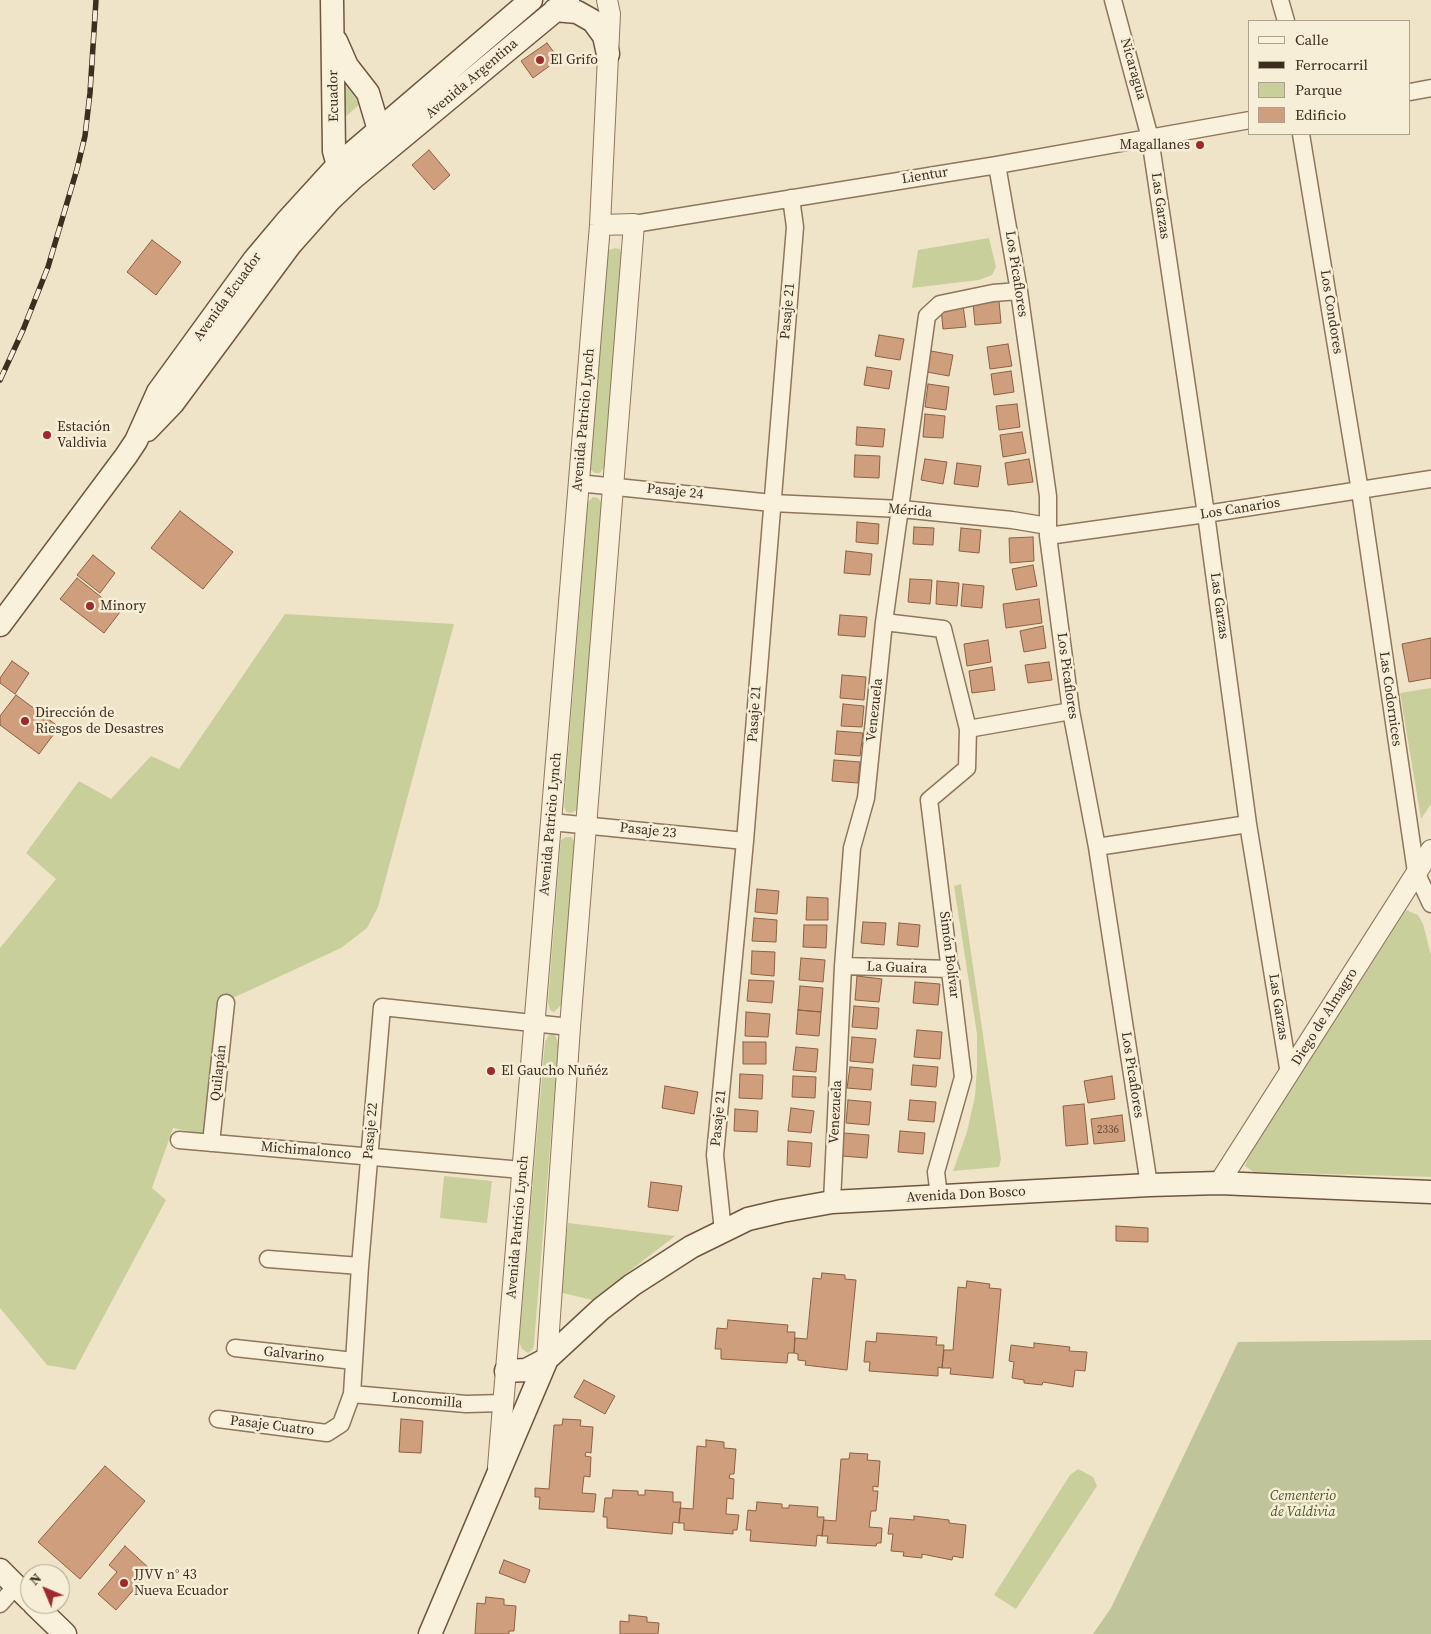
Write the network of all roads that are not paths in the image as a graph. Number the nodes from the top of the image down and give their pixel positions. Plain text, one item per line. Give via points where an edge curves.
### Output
1 (332, 0) edge
2 (531, 0) edge
3 (607, 0) edge
4 (1113, 0) edge
5 (1280, 0) edge
6 (561, 5) edge
7 (1286, 20) edge
8 (333, 26) junction
9 (608, 54) junction
10 (1431, 88) edge
11 (1411, 92) edge
12 (368, 94) junction
13 (419, 96) junction
14 (1248, 120) edge
15 (379, 130) junction
16 (1301, 135) edge
17 (1150, 138) junction
18 (377, 158) junction
19 (997, 165) junction
20 (345, 172) junction
21 (791, 198) junction
22 (634, 224) junction
23 (600, 225) junction
24 (1019, 291) junction
25 (136, 441) junction
26 (1431, 480) edge
27 (578, 483) junction
28 (613, 485) junction
29 (1360, 491) junction
30 (772, 503) junction
31 (901, 509) junction
32 (1206, 514) junction
33 (1048, 531) junction
34 (884, 622) junction
35 (0, 625) edge
36 (1071, 711) junction
37 (968, 729) junction
38 (551, 822) junction
39 (1248, 824) junction
40 (586, 825) junction
41 (746, 841) junction
42 (1097, 848) junction
43 (1431, 850) edge
44 (1416, 872) junction
45 (1431, 904) edge
46 (844, 966) junction
47 (951, 969) junction
48 (226, 1003) dead end
49 (534, 1024) junction
50 (570, 1027) junction
51 (1289, 1074) junction
52 (179, 1140) dead end
53 (211, 1143) junction
54 (369, 1157) junction
55 (522, 1170) junction
56 (1219, 1183) junction
57 (1149, 1185) junction
58 (1431, 1192) edge
59 (939, 1196) junction
60 (832, 1202) junction
61 (723, 1231) junction
62 (268, 1259) dead end
63 (360, 1266) junction
64 (235, 1348) dead end
65 (547, 1359) junction
66 (354, 1361) junction
67 (506, 1371) junction
68 (352, 1394) junction
69 (503, 1403) junction
70 (218, 1420) dead end
71 (327, 1433) joint
72 (497, 1477) junction
73 (0, 1570) edge
74 (20, 1590) edge
75 (20, 1594) edge
76 (0, 1604) edge
77 (44, 1614) edge
78 (65, 1634) edge
79 (430, 1634) edge

1 - 8 main road, Ecuador
2 - 13 main road, Avenida Argentina
3 - 9 street, Avenida Patricio Lynch via 610,14
4 - 17 street, Nicaragua
5 - 7 street
6 - 9 main road via 593,21 604,36
6 - 18 main road, Avenida Argentina
8 - 12 main road, Ecuador via 340,52
8 - 20 main road, Ecuador via 334,151
9 - 23 street, Avenida Patricio Lynch
10 - 11 street
12 - 13 main road via 391,102
12 - 15 main road, Ecuador
13 - 15 main road, Avenida Argentina
14 - 17 street, Lientur
15 - 18 main road, Ecuador
15 - 20 main road
16 - 29 street, Los Condores
17 - 19 street, Lientur
17 - 32 street, Las Garzas
18 - 20 main road
19 - 21 street, Lientur
19 - 24 street, Los Picaflores
20 - 25 main road, Avenida Ecuador via 173,403
20 - 25 main road, Avenida Ecuador via 286,222 248,268 158,392
21 - 22 street, Lientur
21 - 30 street, Pasaje 21 via 794,226
22 - 23 street, Lientur
22 - 28 street
23 - 27 street, Avenida Patricio Lynch
24 - 31 street, Venezuela via 940,304 927,316
24 - 33 street, Los Picaflores via 1048,496
25 - 35 main road, Avenida Ecuador
26 - 29 street, Los Canarios
27 - 28 street, Pasaje 24
27 - 38 street, Avenida Patricio Lynch
28 - 30 street, Pasaje 24
28 - 40 street
29 - 32 street, Los Canarios
29 - 44 street, Las Codornices
30 - 31 street, Mérida
30 - 41 street, Pasaje 21
31 - 33 street, Mérida via 1012,520
31 - 34 street, Venezuela
32 - 33 street, Los Canarios
32 - 39 street, Las Garzas
33 - 36 street, Los Picaflores
34 - 37 street, Simón Bolívar via 943,629
34 - 46 street, Venezuela via 866,798 852,848
36 - 37 street
36 - 42 street, Los Picaflores
37 - 47 street, Simón Bolívar via 968,768 929,800
38 - 40 street, Pasaje 23
38 - 49 street, Avenida Patricio Lynch
39 - 42 street
39 - 51 street, Las Garzas
40 - 41 street, Pasaje 23
40 - 50 street
41 - 61 street, Pasaje 21 via 715,1155
42 - 57 street, Los Picaflores
43 - 44 street, Diego de Almagro
44 - 45 street, Las Codornices
44 - 51 street, Diego de Almagro
46 - 47 street, La Guaira
46 - 60 street, Venezuela
47 - 59 street, Simón Bolívar via 963,1077 936,1172
48 - 53 street, Quilapán
49 - 50 street, Pasaje 22
49 - 54 street, Pasaje 22 via 382,1008
49 - 55 street, Avenida Patricio Lynch
50 - 65 street
51 - 56 street, Diego de Almagro
52 - 53 street, Michimalonco
53 - 54 street, Michimalonco
54 - 55 street, Michimalonco
54 - 63 street, Pasaje 22
55 - 67 street, Avenida Patricio Lynch
56 - 57 main road, Avenida Don Bosco
56 - 58 main road, Avenida Don Bosco
57 - 59 main road, Avenida Don Bosco
59 - 60 main road, Avenida Don Bosco
60 - 61 main road, Avenida Don Bosco via 748,1219
61 - 65 main road, Avenida Don Bosco via 691,1247 632,1285
62 - 63 street
63 - 66 street, Pasaje 22
64 - 66 street, Galvarino
65 - 67 main road, Avenida Don Bosco via 526,1370
65 - 72 main road, Avenida Don Bosco
66 - 68 street, Pasaje 22
67 - 69 street, Avenida Patricio Lynch
68 - 69 street, Loncomilla via 466,1404
68 - 71 street, Pasaje 22 via 341,1424
69 - 72 street, Avenida Patricio Lynch
70 - 71 street, Pasaje Cuatro
72 - 79 main road, Avenida Patricio Lynch
73 - 74 main road
75 - 76 street
77 - 78 main road

